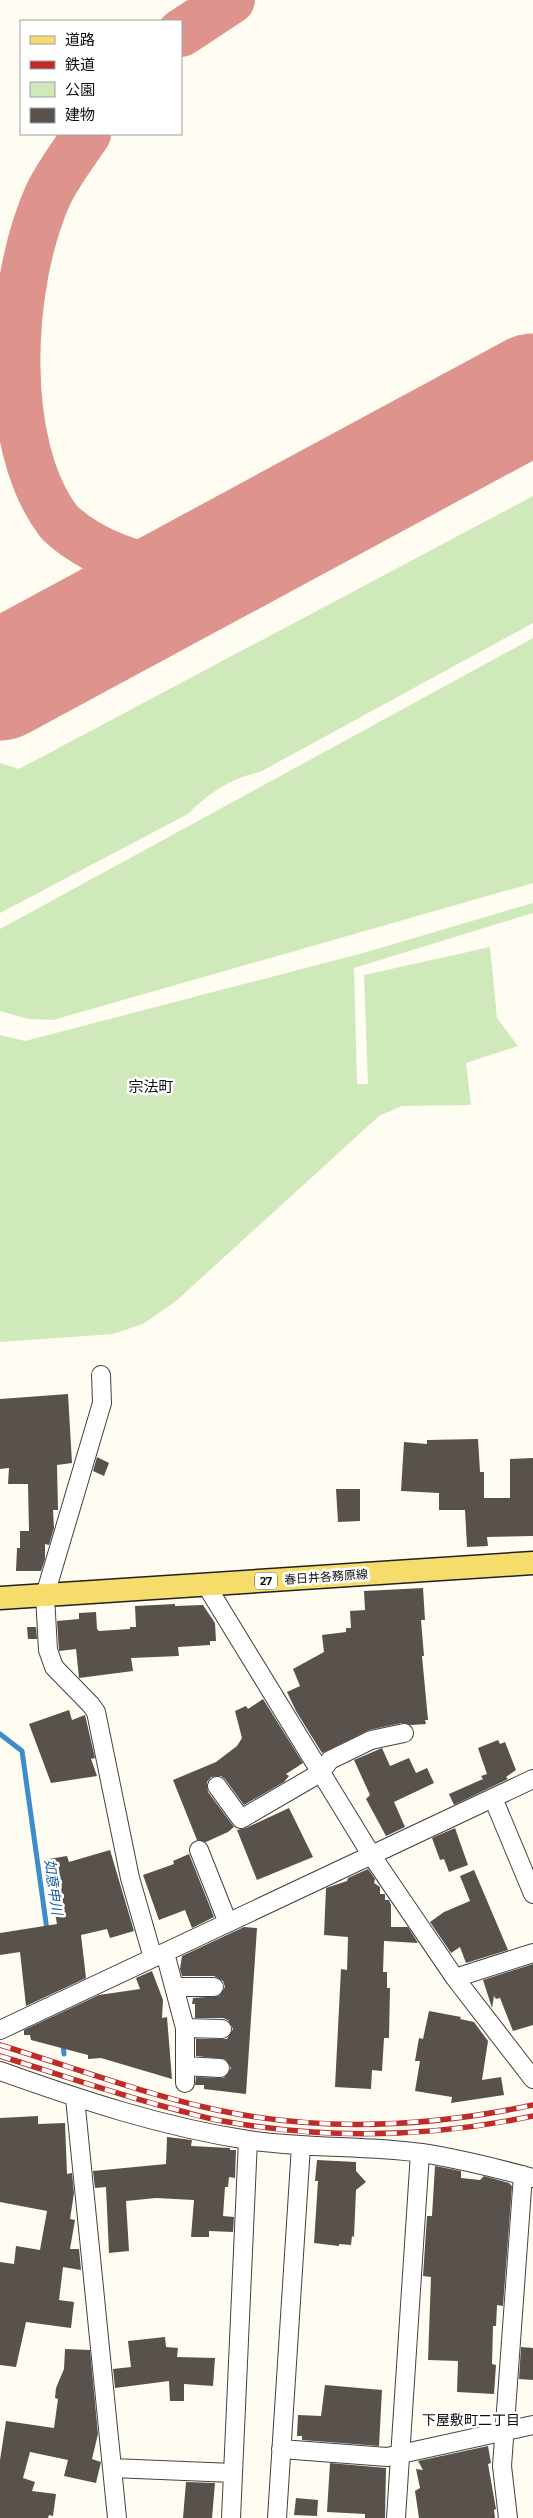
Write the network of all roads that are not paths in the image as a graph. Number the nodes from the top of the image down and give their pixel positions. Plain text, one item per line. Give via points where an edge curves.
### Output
1 (101, 1374) dead end
2 (533, 1563) edge
3 (206, 1585) junction
4 (45, 1595) junction
5 (0, 1598) edge
6 (404, 1733) dead end
7 (320, 1773) junction
8 (533, 1779) edge
9 (217, 1786) dead end
10 (493, 1798) junction
11 (199, 1850) dead end
12 (372, 1856) junction
13 (533, 1894) edge
14 (228, 1924) junction
15 (533, 1953) edge
16 (159, 1956) junction
17 (455, 1978) junction
18 (174, 1987) junction
19 (214, 1987) dead end
20 (185, 2028) junction
21 (222, 2028) dead end
22 (0, 2030) edge
23 (220, 2068) dead end
24 (0, 2071) edge
25 (533, 2079) edge
26 (75, 2098) junction
27 (248, 2140) junction
28 (301, 2146) junction
29 (420, 2153) junction
30 (528, 2177) edge
31 (533, 2426) edge
32 (504, 2432) junction
33 (282, 2449) junction
34 (401, 2455) junction
35 (112, 2468) junction
36 (233, 2473) junction
37 (117, 2518) edge
38 (231, 2518) edge
39 (277, 2518) edge
40 (396, 2518) edge
41 (508, 2518) edge

1 - 4 street via 102,1403
2 - 3 main road, 春日井各務原線 / 27
3 - 4 main road, 春日井各務原線 / 27
3 - 7 street
4 - 5 main road, 春日井各務原線 / 27
4 - 16 street via 48,1650 54,1667 96,1712 130,1878
6 - 7 street via 371,1740 330,1760
7 - 9 street via 240,1818
7 - 12 street
8 - 10 street
10 - 12 street
10 - 13 street
11 - 14 street
12 - 14 street
12 - 17 street
14 - 16 street
15 - 17 street
16 - 18 street
16 - 22 street
17 - 25 street
18 - 19 street
18 - 20 street
20 - 21 street
20 - 23 street via 185,2074
24 - 26 street
26 - 27 street via 176,2126
26 - 35 street
27 - 28 street
27 - 36 street
28 - 29 street
28 - 33 street
29 - 30 street
29 - 34 street
30 - 32 street
31 - 32 street
32 - 34 street
32 - 41 street via 502,2466
33 - 34 street via 387,2457
33 - 39 street
34 - 40 street
35 - 36 street
35 - 37 street
36 - 38 street

